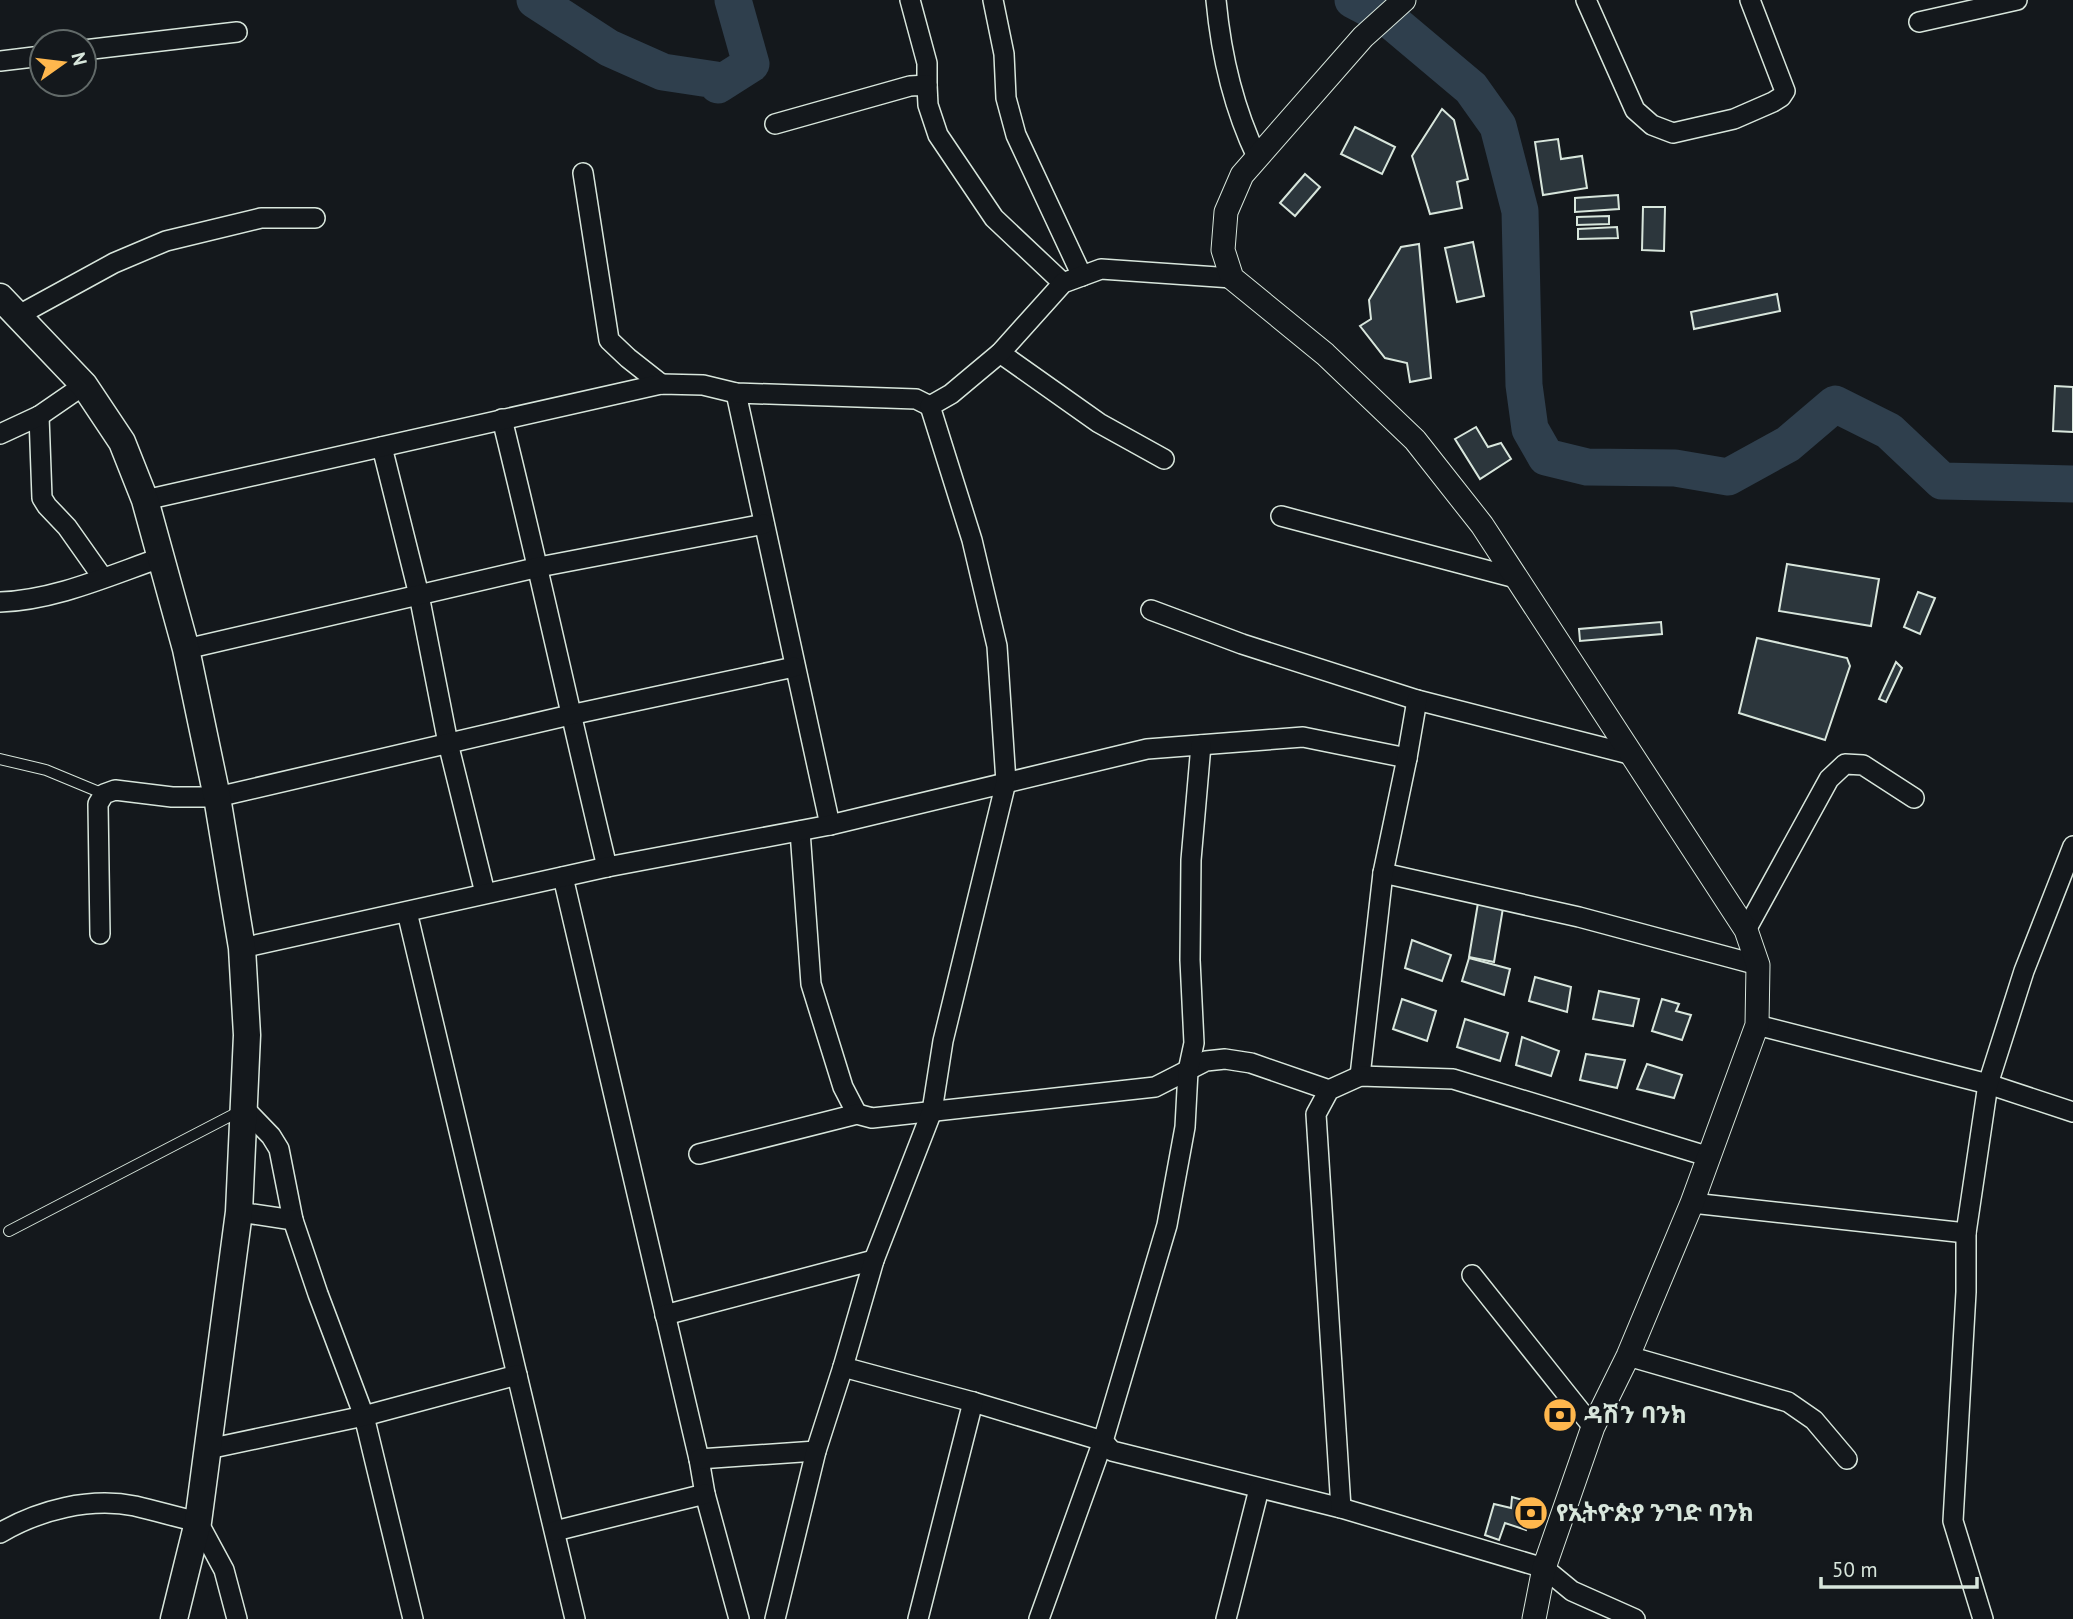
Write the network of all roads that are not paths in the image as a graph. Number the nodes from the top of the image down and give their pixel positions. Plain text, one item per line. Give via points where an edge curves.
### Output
1 (910, 0) edge
2 (993, 0) edge
3 (1216, 0) edge
4 (1586, 0) edge
5 (1750, 0) edge
6 (2017, 0) edge
7 (1403, 1) edge
8 (1919, 22) dead end
9 (237, 32) dead end
10 (98, 48) edge
11 (28, 57) edge
12 (0, 61) edge
13 (926, 85) junction
14 (775, 124) dead end
15 (1257, 157) junction
16 (583, 173) dead end
17 (315, 218) dead end
18 (1082, 276) junction
19 (1232, 278) junction
20 (1063, 283) junction
21 (0, 297) edge
22 (19, 315) junction
23 (1000, 354) junction
24 (661, 384) junction
25 (84, 385) junction
26 (736, 393) junction
27 (930, 406) junction
28 (39, 416) junction
29 (502, 419) junction
30 (0, 434) edge
31 (383, 447) junction
32 (1164, 459) dead end
33 (145, 500) junction
34 (1281, 516) dead end
35 (764, 524) junction
36 (160, 558) junction
37 (539, 567) junction
38 (103, 578) junction
39 (1516, 578) junction
40 (419, 595) junction
41 (0, 602) edge
42 (1151, 610) dead end
43 (186, 649) junction
44 (794, 667) junction
45 (1417, 700) junction
46 (570, 715) junction
47 (448, 743) junction
48 (1202, 745) junction
49 (1633, 755) junction
50 (1407, 758) junction
51 (0, 759) edge
52 (1006, 782) junction
53 (104, 794) junction
54 (216, 797) junction
55 (1914, 798) dead end
56 (830, 825) junction
57 (800, 831) junction
58 (2073, 846) edge
59 (607, 867) junction
60 (1383, 873) junction
61 (563, 877) junction
62 (485, 893) junction
63 (407, 912) junction
64 (1746, 930) junction
65 (100, 934) dead end
66 (242, 948) junction
67 (1758, 965) junction
68 (1757, 1025) junction
69 (1188, 1071) junction
70 (1360, 1076) junction
71 (1988, 1084) junction
72 (1329, 1090) junction
73 (245, 1108) junction
74 (932, 1111) junction
75 (2073, 1112) edge
76 (857, 1114) junction
77 (699, 1154) dead end
78 (1710, 1157) junction
79 (1692, 1203) junction
80 (239, 1212) junction
81 (293, 1220) junction
82 (9, 1231) dead end
83 (1966, 1233) junction
84 (874, 1260) junction
85 (1472, 1275) dead end
86 (665, 1315) junction
87 (1628, 1356) junction
88 (843, 1367) junction
89 (517, 1375) junction
90 (972, 1402) junction
91 (364, 1416) junction
92 (1593, 1427) junction
93 (1103, 1441) junction
94 (208, 1449) junction
95 (816, 1451) junction
96 (699, 1459) junction
97 (1847, 1459) dead end
98 (1259, 1489) junction
99 (705, 1494) junction
100 (1341, 1508) junction
101 (198, 1522) junction
102 (555, 1531) junction
103 (0, 1533) edge
104 (1545, 1568) junction
105 (174, 1619) edge
106 (236, 1619) edge
107 (413, 1619) edge
108 (575, 1619) edge
109 (738, 1619) edge
110 (775, 1619) edge
111 (918, 1619) edge
112 (1039, 1619) edge
113 (1226, 1619) edge
114 (1534, 1619) edge
115 (1634, 1619) edge
116 (1983, 1619) edge

1 - 13 street via 927,63
2 - 18 street via 1004,54 1006,98 1016,135
3 - 15 street via 1234,99
4 - 5 street via 1635,110 1653,125 1673,133 1734,119 1773,102 1785,91
6 - 8 street
7 - 15 street via 1363,37
9 - 10 street
11 - 12 street
13 - 14 street
13 - 20 street via 938,135 994,218
15 - 19 street via 1242,175 1226,212 1223,250
16 - 24 street via 609,340
17 - 22 street via 261,218 166,241 114,263
18 - 19 street via 1101,269
18 - 20 street
19 - 39 street via 1325,355 1415,440 1482,525
20 - 23 street
21 - 22 main road
22 - 25 main road
23 - 27 street
23 - 32 street via 1099,424
24 - 26 street via 703,385
24 - 29 street
25 - 28 street
25 - 33 main road via 122,442
26 - 27 street via 916,399
26 - 35 street
27 - 52 street via 972,540 997,646
28 - 30 street
28 - 38 street via 42,498
29 - 31 street
29 - 37 street
31 - 33 street
31 - 40 street
33 - 36 main road
34 - 39 street
35 - 37 street
35 - 44 street
36 - 38 street
36 - 43 main road
37 - 40 street
37 - 46 street
38 - 41 street via 68,590
39 - 49 street
40 - 43 street
40 - 47 street
42 - 45 street
43 - 54 main road
44 - 46 street
44 - 56 street
45 - 49 street
45 - 50 street
46 - 47 street
46 - 59 street
47 - 54 street
47 - 62 street
48 - 50 street via 1303,737
48 - 52 street via 1147,749
48 - 69 street via 1191,860 1194,1043
49 - 64 street
50 - 60 street
51 - 53 lane via 46,769
52 - 56 street
52 - 74 street via 943,1041
53 - 54 street via 115,790
53 - 65 street via 98,804
54 - 66 main road
55 - 64 street via 1863,765 1845,764 1829,779
56 - 57 street
57 - 59 street
57 - 76 street via 811,984 843,1087
58 - 71 street via 2024,971
59 - 61 street
60 - 67 street via 1579,917
60 - 70 street
61 - 62 street
61 - 86 street
62 - 63 street
63 - 66 street
63 - 89 street
64 - 67 street
66 - 73 main road
67 - 68 street
68 - 71 street
68 - 78 street
69 - 72 street via 1206,1061 1225,1059 1251,1063
69 - 74 street via 1155,1087
69 - 93 street via 1185,1127 1167,1225
70 - 72 street
70 - 78 street via 1452,1079
71 - 75 street
71 - 83 street
72 - 100 street via 1316,1114
73 - 80 main road
73 - 81 street via 279,1149
73 - 82 lane
74 - 76 street via 872,1118
74 - 84 street
76 - 77 street
78 - 79 street
79 - 83 street
79 - 87 street
80 - 81 street
80 - 94 main road
81 - 91 street
83 - 116 street via 1953,1521
84 - 86 street
84 - 88 street
85 - 92 street
86 - 96 street
87 - 92 street
87 - 97 street via 1788,1402 1814,1420
88 - 90 street
88 - 95 street
89 - 91 street
89 - 102 street
90 - 93 street
90 - 111 street
91 - 94 street
91 - 107 street
92 - 104 street
93 - 98 street via 1112,1451
93 - 112 street
94 - 101 main road
95 - 96 street
95 - 110 street
96 - 99 street
98 - 100 street
98 - 113 street
99 - 102 street
99 - 109 street
100 - 104 street
101 - 103 street via 113,1503 61,1508
101 - 105 main road
101 - 106 street via 224,1570
102 - 108 street
104 - 114 street
104 - 115 street via 1572,1591

